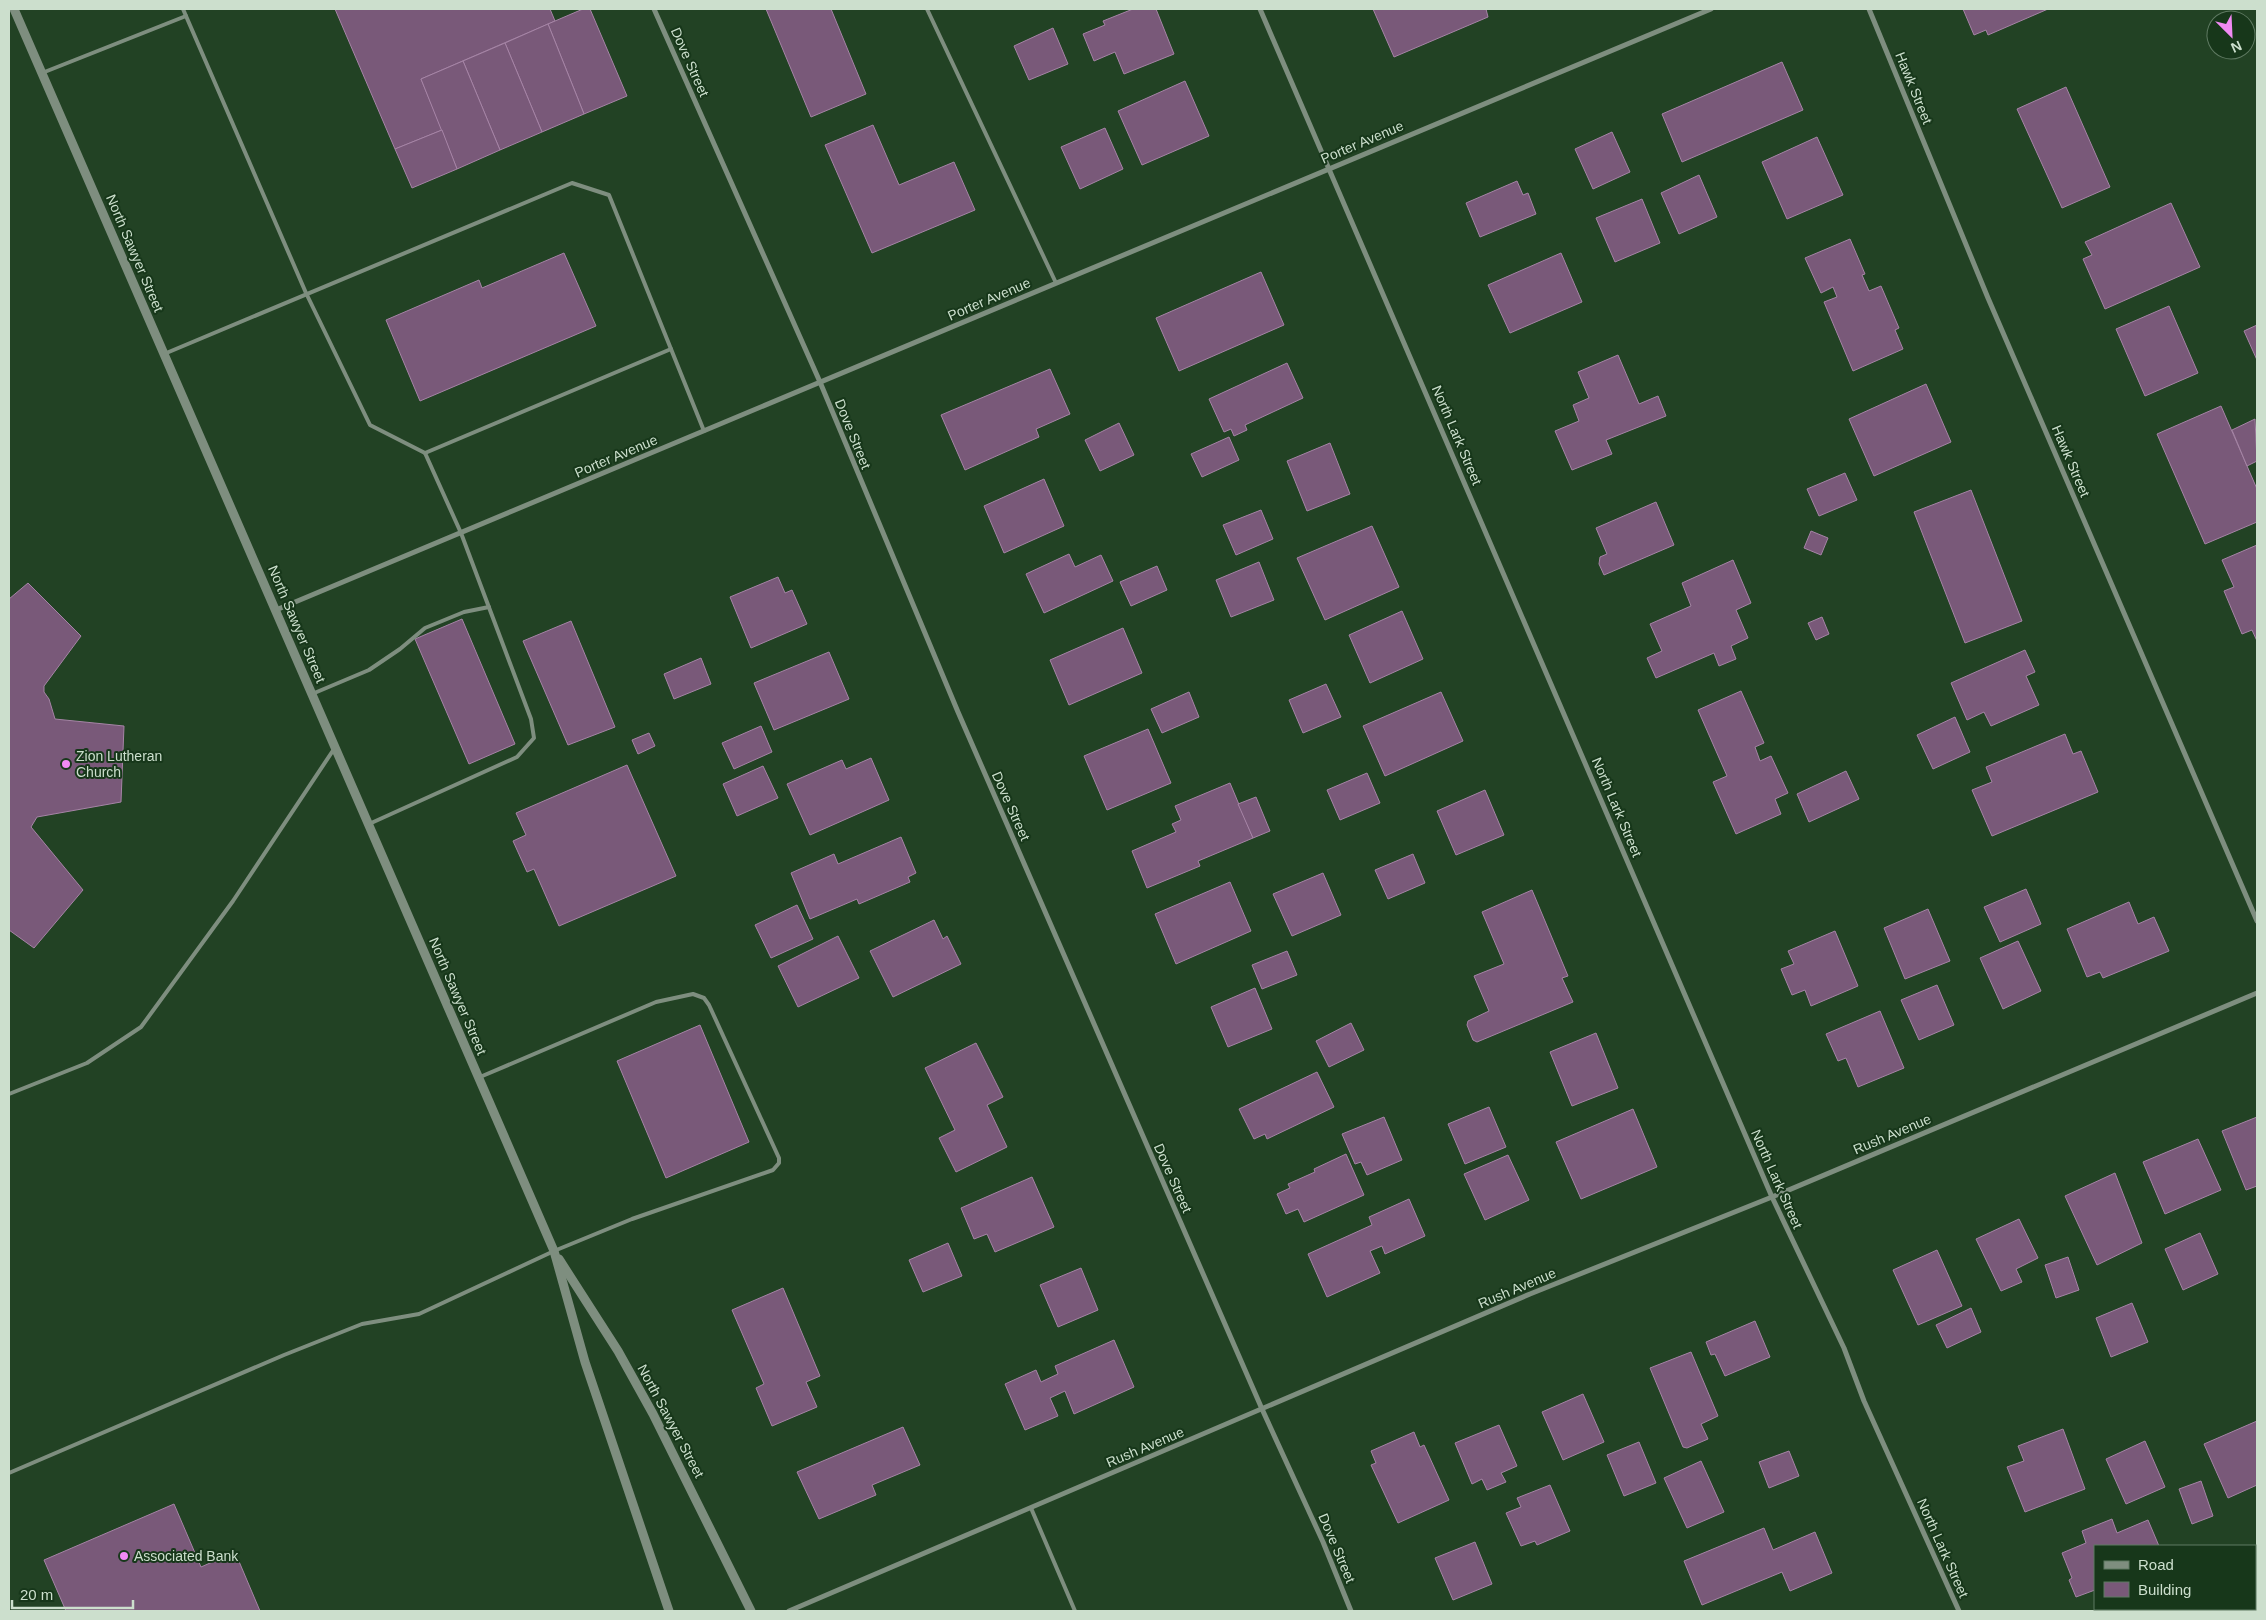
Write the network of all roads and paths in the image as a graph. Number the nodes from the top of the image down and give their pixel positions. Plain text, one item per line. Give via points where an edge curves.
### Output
1 (14, 9) edge
2 (183, 9) edge
3 (654, 9) edge
4 (927, 9) edge
5 (1260, 9) edge
6 (1711, 9) edge
7 (1869, 9) edge
8 (186, 16) junction
9 (42, 73) junction
10 (1330, 168) junction
11 (1056, 282) junction
12 (306, 293) junction
13 (671, 349) junction
14 (163, 354) junction
15 (820, 382) junction
16 (704, 430) junction
17 (425, 452) junction
18 (461, 533) junction
19 (489, 607) junction
20 (276, 610) junction
21 (312, 694) junction
22 (335, 747) junction
23 (368, 824) junction
24 (2257, 921) edge
25 (2257, 993) edge
26 (478, 1077) junction
27 (9, 1094) edge
28 (1772, 1196) junction
29 (554, 1251) junction
30 (1262, 1409) junction
31 (9, 1473) edge
32 (1031, 1508) junction
33 (669, 1611) edge
34 (751, 1611) edge
35 (789, 1611) edge
36 (1075, 1611) edge
37 (1351, 1611) edge
38 (1959, 1611) edge

1 - 9 street, North Sawyer Street
2 - 8 lane
3 - 15 street, Dove Street
4 - 11 lane
5 - 10 street, North Lark Street
6 - 10 street, Porter Avenue
7 - 24 street, Hawk Street via 1988,298
8 - 9 lane
8 - 12 lane
9 - 14 street, North Sawyer Street
10 - 11 street, Porter Avenue
10 - 28 street, North Lark Street
11 - 15 street, Porter Avenue
12 - 13 lane via 572,183 609,195
12 - 14 lane
12 - 17 lane via 370,425
13 - 16 lane
13 - 17 lane
14 - 20 street, North Sawyer Street
15 - 16 street, Porter Avenue
15 - 30 street, Dove Street via 958,712
16 - 18 street, Porter Avenue
17 - 18 lane
18 - 19 lane
18 - 20 street, Porter Avenue
19 - 21 lane via 464,612 425,628 369,670
19 - 23 lane via 532,720 534,738 517,757
20 - 21 street, North Sawyer Street
21 - 22 street, North Sawyer Street
22 - 23 street, North Sawyer Street
22 - 27 lane via 233,901 141,1027 87,1063
23 - 26 street, North Sawyer Street
25 - 28 street, Rush Avenue
26 - 29 street, North Sawyer Street
26 - 29 lane via 656,1002 693,994 704,998 709,1005 779,1158 773,1170 632,1219
28 - 30 street, Rush Avenue via 1530,1294
28 - 38 street, North Lark Street via 1844,1348 1864,1401
29 - 31 lane via 419,1314 362,1324
29 - 33 street, North Sawyer Street via 585,1362
29 - 34 street, North Sawyer Street via 627,1367
30 - 32 street, Rush Avenue
30 - 37 street, Dove Street
32 - 35 street, Rush Avenue
32 - 36 lane

